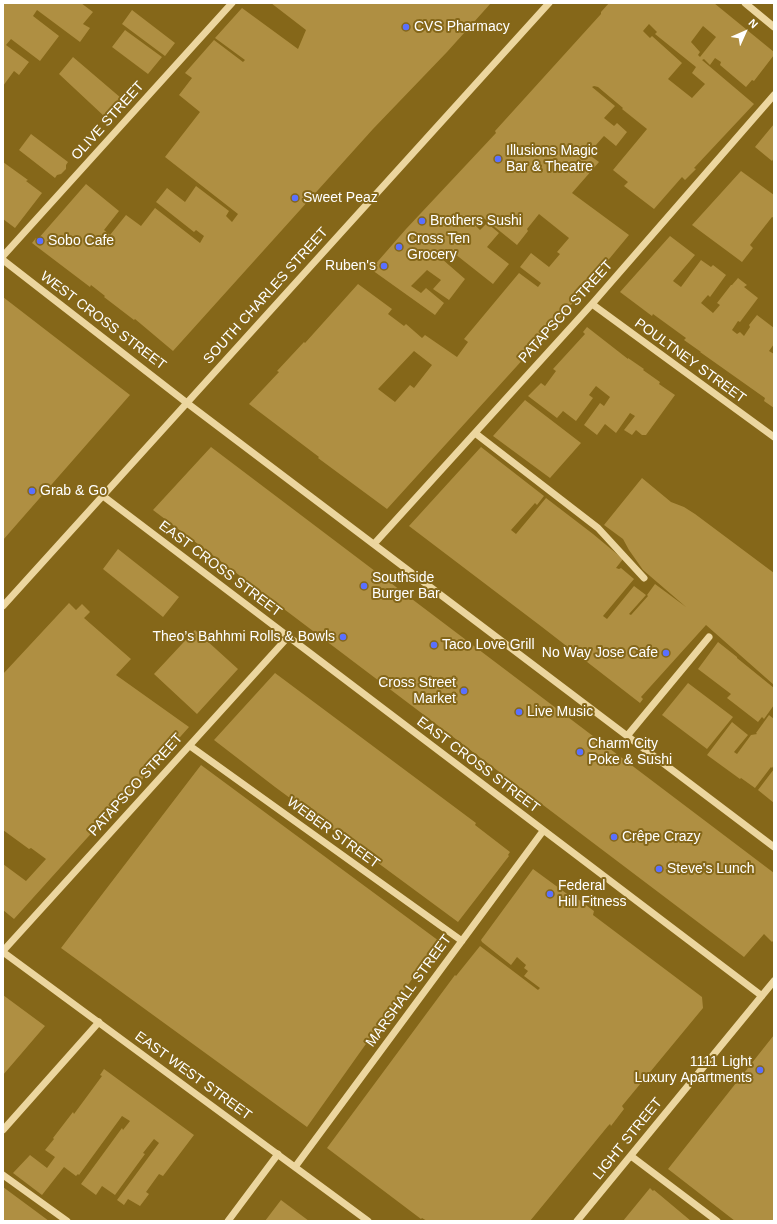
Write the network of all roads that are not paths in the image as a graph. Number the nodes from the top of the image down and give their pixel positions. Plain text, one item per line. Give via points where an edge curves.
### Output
1 (232, 3) edge
2 (549, 3) edge
3 (745, 3) edge
4 (774, 27) edge
5 (774, 95) edge
6 (3, 256) edge
7 (3, 260) edge
8 (592, 304) junction
9 (187, 403) junction
10 (475, 433) junction
11 (774, 437) edge
12 (103, 496) junction
13 (374, 544) junction
14 (644, 578) dead end
15 (3, 606) edge
16 (288, 637) junction
17 (709, 637) dead end
18 (628, 736) junction
19 (190, 746) junction
20 (543, 831) junction
21 (774, 847) edge
22 (462, 941) junction
23 (3, 951) edge
24 (774, 981) edge
25 (762, 996) junction
26 (99, 1022) junction
27 (3, 1130) edge
28 (278, 1154) junction
29 (631, 1156) junction
30 (295, 1167) junction
31 (3, 1175) edge
32 (67, 1221) edge
33 (228, 1221) edge
34 (368, 1221) edge
35 (577, 1221) edge
36 (717, 1221) edge

1 - 6 street, OLIVE STREET
2 - 9 street, SOUTH CHARLES STREET
3 - 4 street
5 - 8 street, PATAPSCO STREET
7 - 9 street, WEST CROSS STREET
8 - 10 street, PATAPSCO STREET
8 - 11 street, POULTNEY STREET
9 - 12 street, SOUTH CHARLES STREET
9 - 13 street
10 - 13 street, PATAPSCO STREET
10 - 14 street via 598,528
12 - 15 street, SOUTH CHARLES STREET
12 - 16 street, EAST CROSS STREET
13 - 18 street
16 - 19 street, PATAPSCO STREET
16 - 20 street, EAST CROSS STREET
17 - 18 street
18 - 21 street
19 - 22 street, WEBER STREET
19 - 23 street, PATAPSCO STREET
20 - 22 street, MARSHALL STREET
20 - 25 street, EAST CROSS STREET
22 - 30 street, MARSHALL STREET
23 - 26 street, EAST WEST STREET
24 - 25 street, LIGHT STREET
25 - 29 street, LIGHT STREET
26 - 27 street
26 - 28 street, EAST WEST STREET
28 - 30 street, EAST WEST STREET
28 - 33 street
29 - 35 street, LIGHT STREET
29 - 36 street
30 - 34 street, EAST WEST STREET
31 - 32 street

